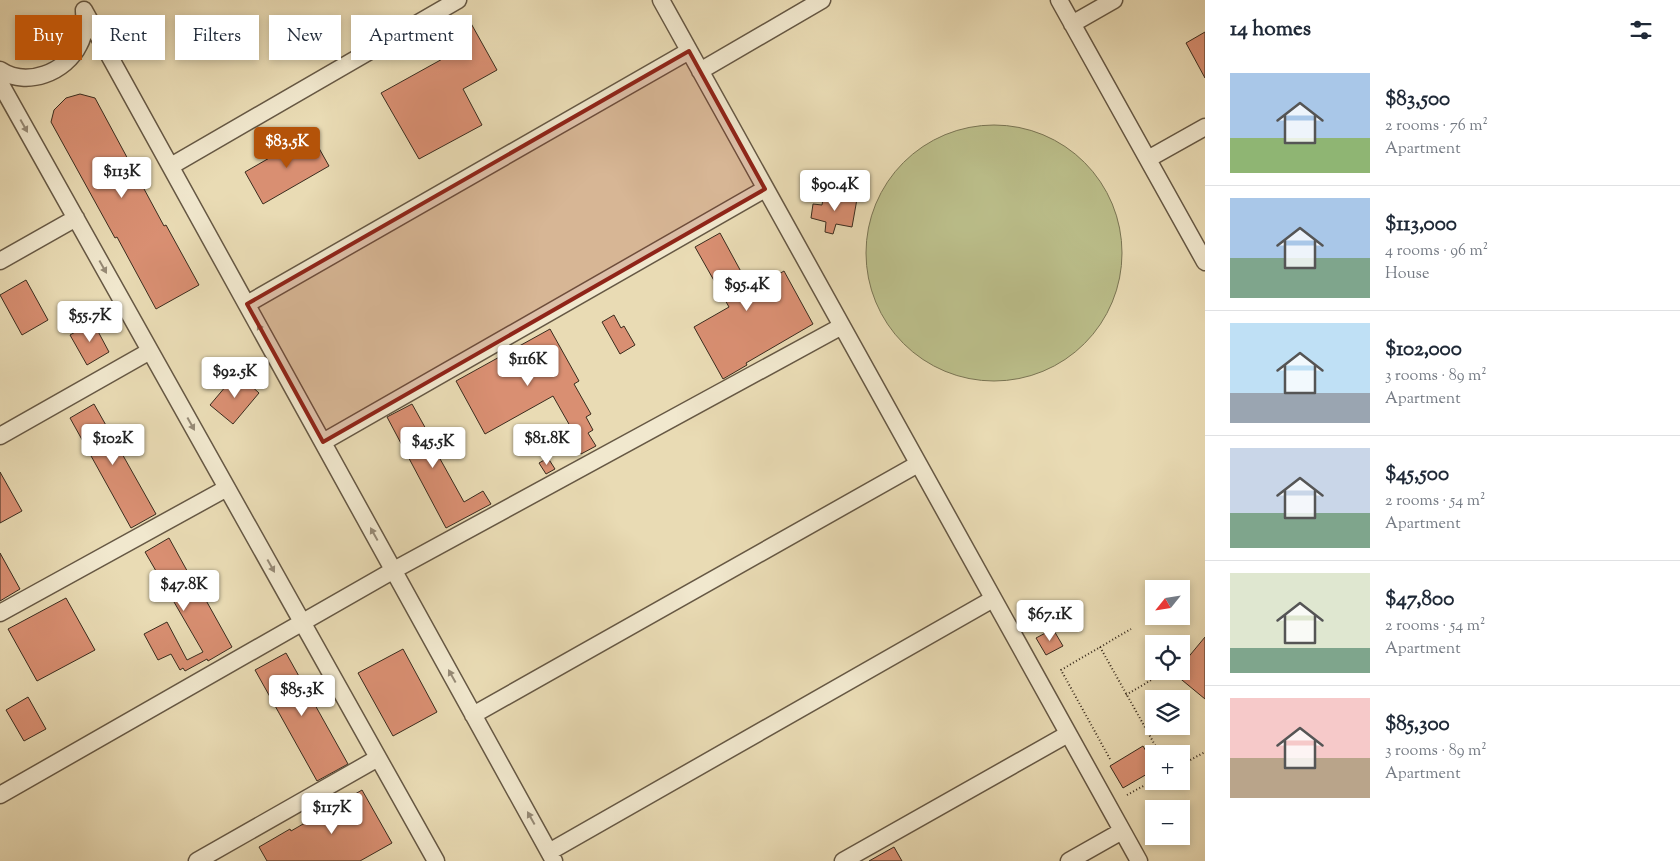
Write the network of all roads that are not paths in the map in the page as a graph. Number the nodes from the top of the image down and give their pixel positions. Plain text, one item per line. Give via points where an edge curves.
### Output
1 (458, 0) edge
2 (661, 0) edge
3 (822, 0) edge
4 (1059, 0) edge
5 (1114, 0) edge
6 (85, 4) edge
7 (1072, 24) junction
8 (689, 51) junction
9 (0, 70) edge
10 (700, 71) junction
11 (0, 83) edge
12 (1205, 127) edge
13 (1148, 159) junction
14 (171, 166) junction
15 (765, 189) junction
16 (76, 218) junction
17 (0, 261) edge
18 (1205, 262) edge
19 (247, 304) junction
20 (842, 326) junction
21 (150, 351) junction
22 (0, 436) edge
23 (323, 442) junction
24 (918, 464) junction
25 (227, 488) junction
26 (394, 570) junction
27 (993, 599) junction
28 (0, 613) edge
29 (303, 623) junction
30 (474, 715) junction
31 (1068, 734) junction
32 (378, 758) junction
33 (0, 795) edge
34 (1122, 831) junction
35 (552, 857) edge
36 (197, 861) edge
37 (436, 861) edge
38 (844, 861) edge
39 (1069, 861) edge
40 (1139, 861) edge

1 - 14 street
2 - 8 street
3 - 10 street
4 - 7 street
5 - 7 street
6 - 9 street via 85,28 80,45 70,60 38,76 20,77
6 - 14 street
7 - 13 street
8 - 10 street
8 - 19 street
10 - 15 street
11 -> 16 street
12 - 13 street
13 - 18 street
14 - 19 street
15 - 20 street
15 - 23 street
16 - 17 street
16 -> 21 street
23 -> 19 street
20 - 24 street
20 - 26 street
21 - 22 street
21 -> 25 street
26 -> 23 street
24 - 27 street
24 - 30 street
25 - 28 street
25 -> 29 street
26 - 29 street
30 -> 26 street
27 - 31 street
27 - 35 street
29 - 32 street
29 - 33 street
35 -> 30 street
31 - 34 street
31 - 38 street
32 - 36 street
32 - 37 street
34 - 39 street
34 - 40 street

